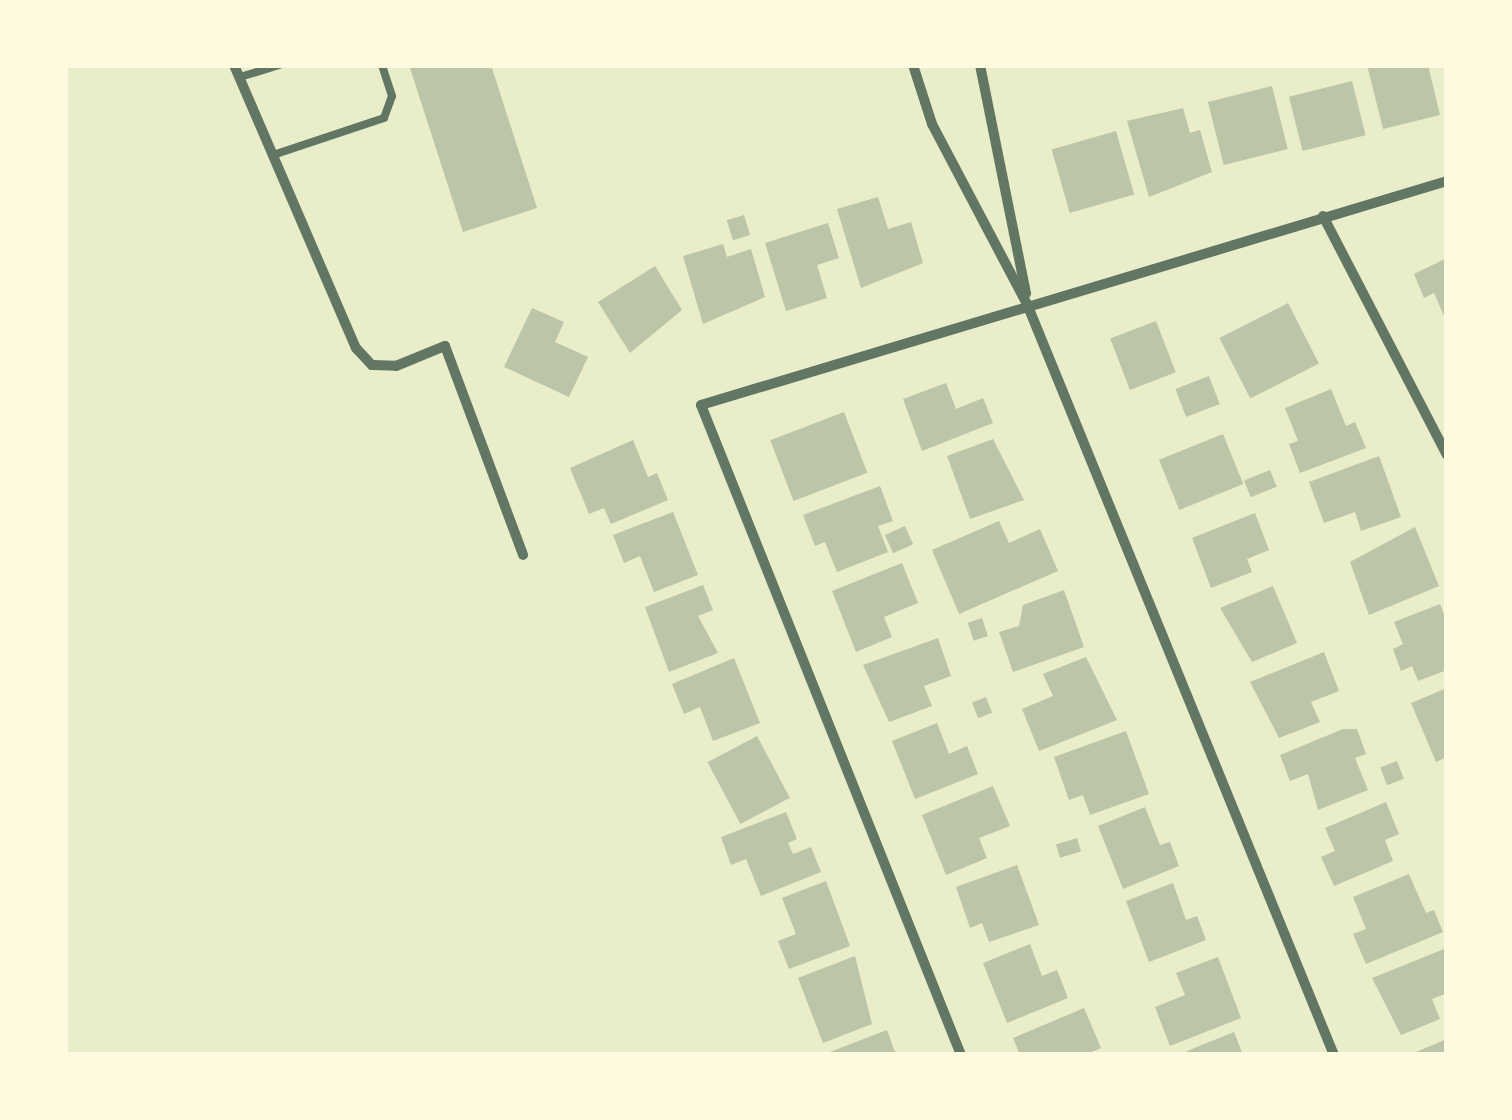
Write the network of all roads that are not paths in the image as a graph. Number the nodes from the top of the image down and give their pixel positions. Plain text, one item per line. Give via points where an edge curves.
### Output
1 (234, 65) edge
2 (279, 65) edge
3 (382, 65) edge
4 (913, 65) edge
5 (980, 65) edge
6 (240, 77) junction
7 (273, 155) junction
8 (1447, 181) edge
9 (1322, 216) junction
10 (1028, 304) junction
11 (1447, 456) edge
12 (524, 555) dead end
13 (961, 1055) edge
14 (1334, 1055) edge

1 - 6 street
2 - 6 lane
3 - 7 lane via 392,96 384,118
4 - 10 street via 932,124
5 - 10 street
6 - 7 street
7 - 12 street via 364,357 372,365 396,366 445,346
8 - 9 street
9 - 10 street
9 - 11 street
10 - 13 street via 701,404
10 - 14 street

